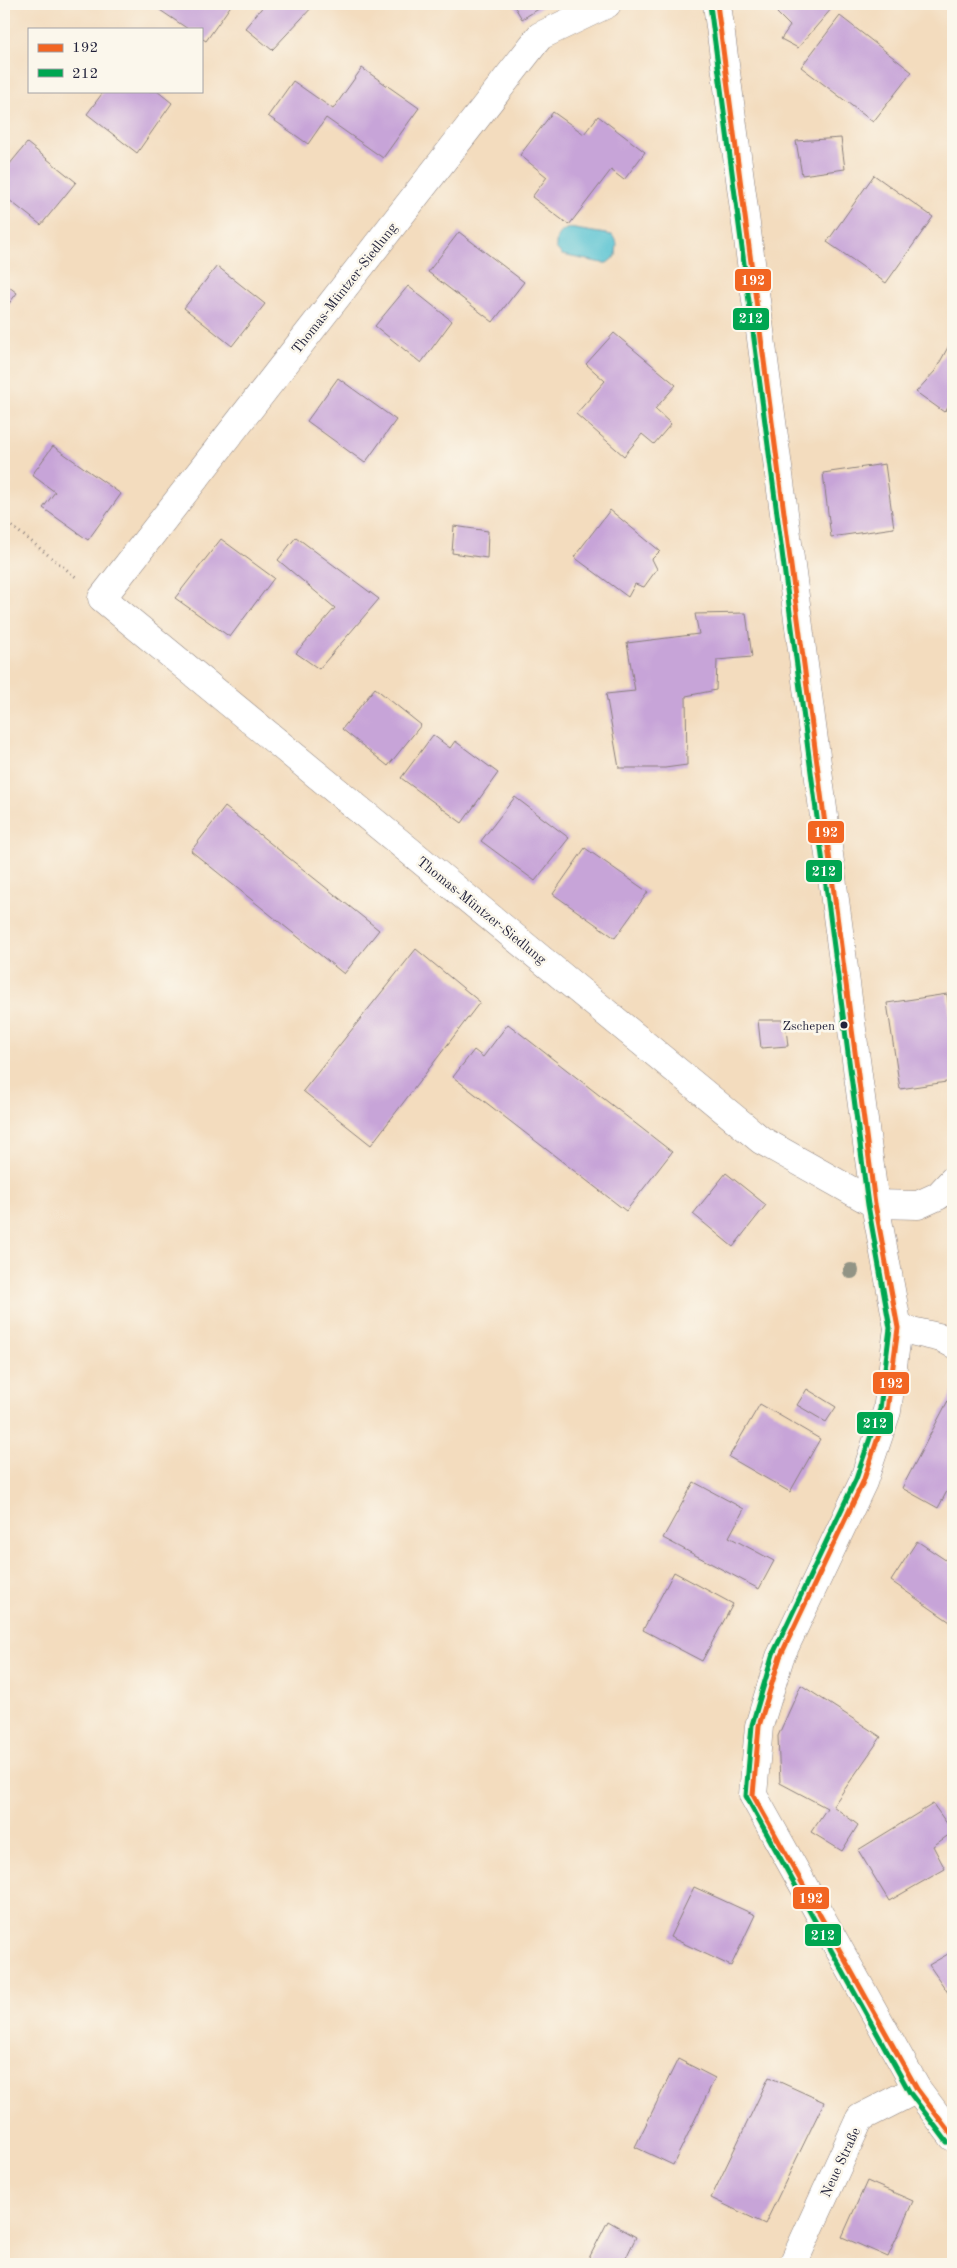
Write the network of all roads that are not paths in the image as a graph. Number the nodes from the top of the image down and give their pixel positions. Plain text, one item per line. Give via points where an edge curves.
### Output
1 (607, 4) edge
2 (717, 4) edge
3 (953, 1180) edge
4 (875, 1204) junction
5 (898, 1328) junction
6 (953, 1344) edge
7 (917, 2089) junction
8 (953, 2137) edge
9 (793, 2264) edge

1 - 4 street, Thomas-Müntzer-Siedlung via 540,36 102,598 761,1140
2 - 4 street
3 - 4 street via 938,1196 918,1206
4 - 5 street
5 - 6 street via 942,1338
5 - 7 street via 887,1410 863,1482 780,1657 759,1726 753,1794
7 - 8 street
7 - 9 street, Neue Straße via 860,2118

